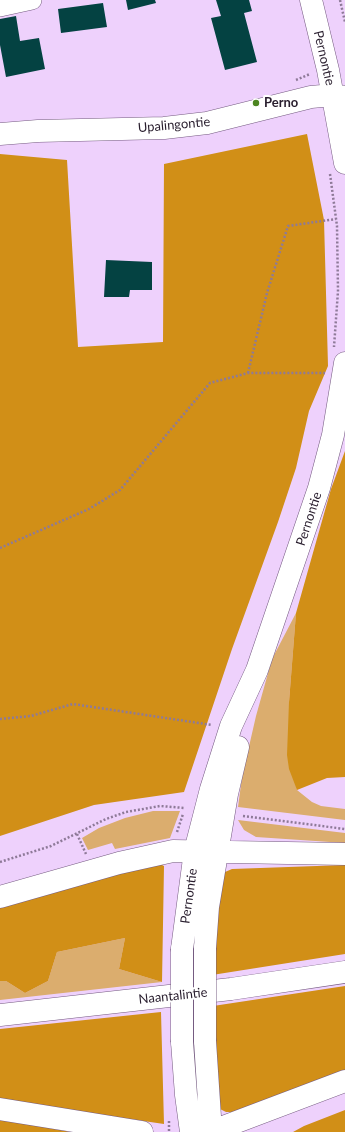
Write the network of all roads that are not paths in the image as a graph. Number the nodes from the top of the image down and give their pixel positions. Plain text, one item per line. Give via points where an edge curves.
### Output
1 (32, 0) edge
2 (311, 0) edge
3 (0, 8) edge
4 (339, 96) edge
5 (0, 134) edge
6 (337, 168) edge
7 (337, 362) edge
8 (257, 670) junction
9 (195, 851) junction
10 (218, 851) junction
11 (345, 854) edge
12 (0, 897) edge
13 (345, 972) edge
14 (0, 1015) edge
15 (345, 1081) edge
16 (0, 1109) edge
17 (249, 1125) edge
18 (142, 1132) edge
19 (191, 1132) edge
20 (211, 1132) edge

1 - 3 street
2 - 4 street, Pernontie via 328,70
4 - 5 street, Upalingontie via 311,97 207,123 164,128
4 - 6 street, Pernontie
7 - 8 street, Pernontie via 333,435 319,488
8 - 9 street, Pernontie via 231,726
8 - 10 street, Pernontie via 227,794
9 - 10 street
9 - 12 street via 173,851 119,863
9 - 19 street, Pernontie, bridge via 182,949 182,1042
10 - 11 street
10 - 20 street, Pernontie, bridge via 208,907 205,948 205,1041
13 - 14 street, Naantalintie via 232,989
15 - 17 street
16 - 18 street
17 - 20 street

